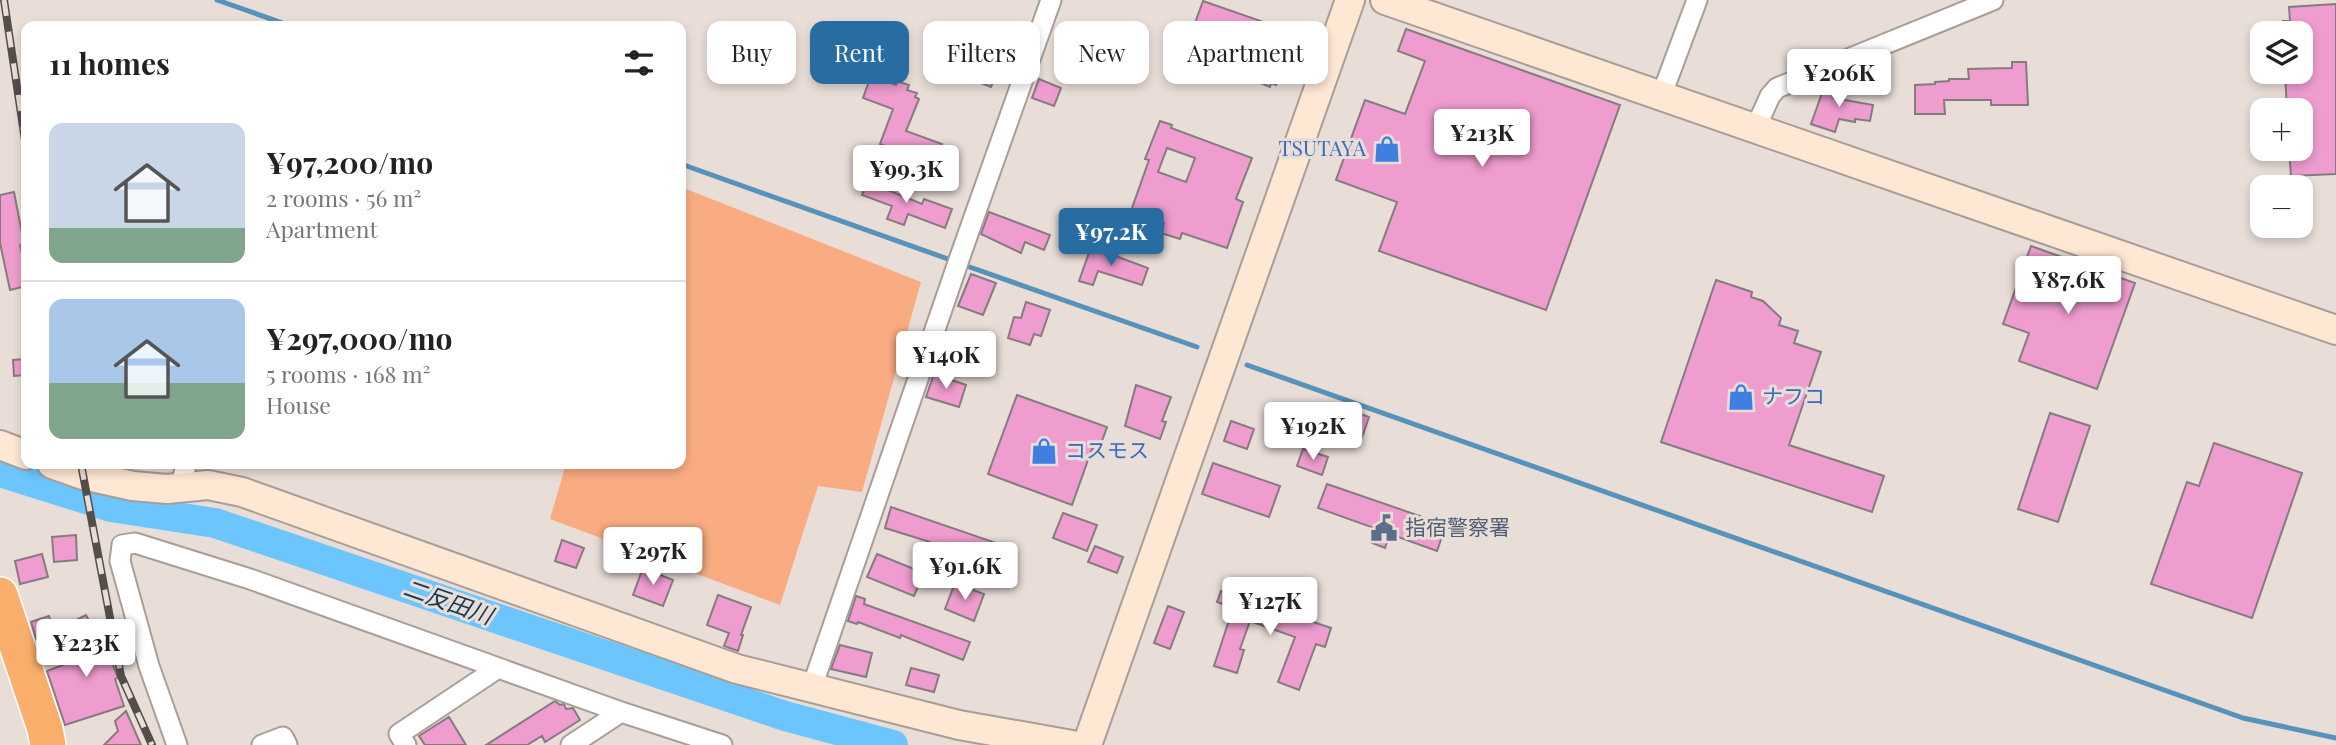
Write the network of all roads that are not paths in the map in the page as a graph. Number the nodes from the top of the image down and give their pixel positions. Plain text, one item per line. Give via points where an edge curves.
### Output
1 (1051, 0) edge
2 (1350, 0) edge
3 (1385, 0) edge
4 (1697, 0) edge
5 (1993, 0) edge
6 (1662, 94) junction
7 (1756, 127) junction
8 (2336, 330) edge
9 (0, 445) edge
10 (21, 452) edge
11 (66, 469) edge
12 (183, 475) edge
13 (3, 612) edge
14 (498, 668) junction
15 (812, 687) junction
16 (621, 712) junction
17 (48, 745) edge
18 (177, 745) edge
19 (262, 745) edge
20 (288, 745) edge
21 (407, 745) edge
22 (572, 745) edge
23 (722, 745) edge
24 (1072, 745) edge
25 (1087, 745) edge

1 - 15 street
2 - 25 street
3 - 6 street
4 - 6 street
5 - 7 street via 1777,88
6 - 7 street
7 - 8 street
9 - 10 street
11 - 12 street via 133,486 167,489
12 - 15 street via 737,668
13 - 17 highway
14 - 16 street
14 - 18 street via 250,579 135,544 122,545 120,561
14 - 21 street via 399,734
15 - 24 street via 959,725
16 - 22 street
16 - 23 street
19 - 20 street via 283,737

